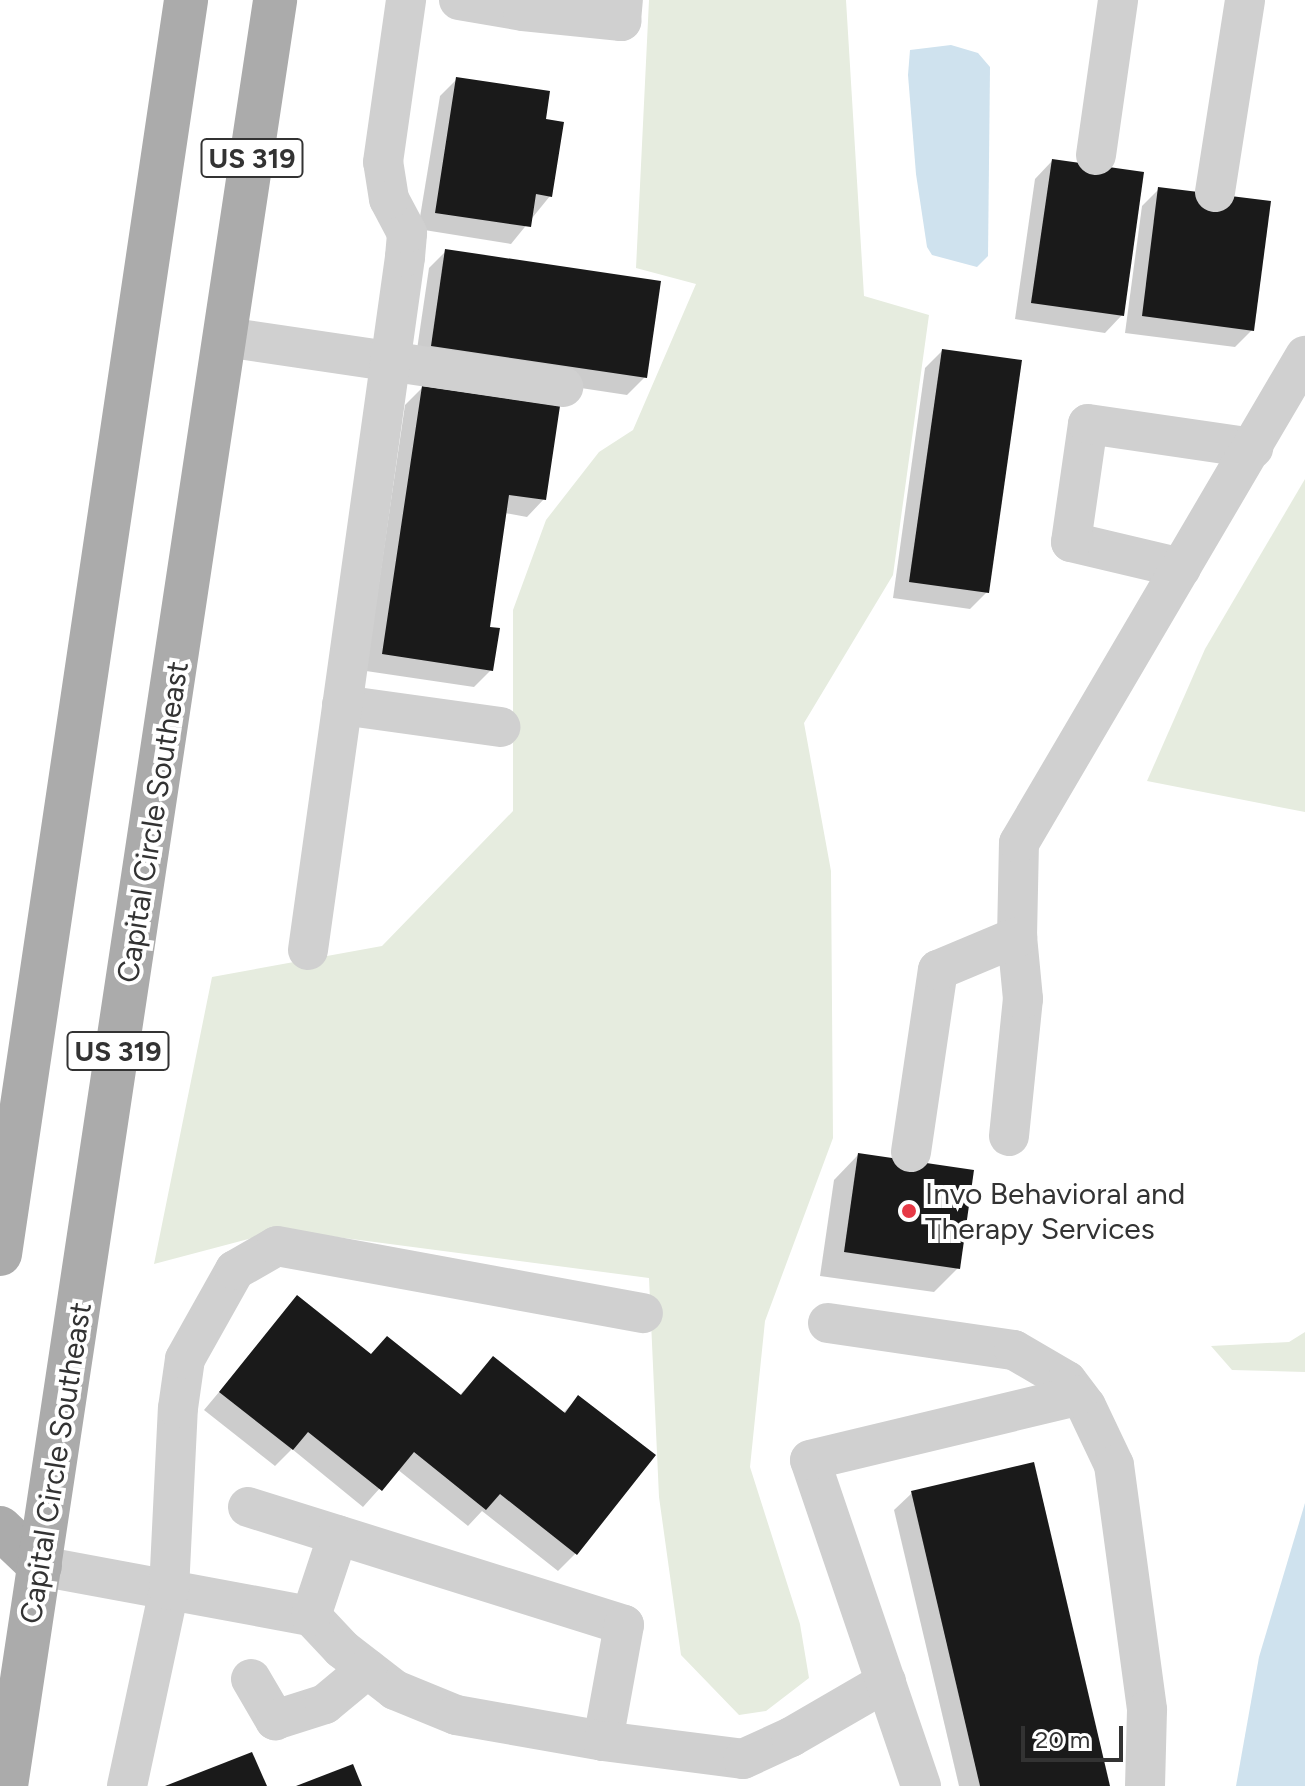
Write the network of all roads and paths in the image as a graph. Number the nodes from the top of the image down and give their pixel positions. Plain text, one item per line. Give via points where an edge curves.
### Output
1 (186, 0) edge
2 (275, 0) edge
3 (406, 0) edge
4 (623, 0) edge
5 (1118, 0) edge
6 (1245, 0) edge
7 (472, 1) edge
8 (1096, 155) dead end
9 (1215, 192) dead end
10 (225, 337) junction
11 (1305, 356) edge
12 (390, 361) junction
13 (563, 387) dead end
14 (1253, 448) junction
15 (1181, 568) junction
16 (342, 705) junction
17 (500, 727) dead end
18 (1017, 937) junction
19 (308, 950) dead end
20 (1009, 1136) dead end
21 (911, 1152) dead end
22 (0, 1254) edge
23 (643, 1313) dead end
24 (828, 1323) dead end
25 (1077, 1396) junction
26 (248, 1507) dead end
27 (0, 1528) edge
28 (338, 1535) junction
29 (40, 1566) junction
30 (169, 1590) junction
31 (311, 1616) junction
32 (367, 1669) junction
33 (251, 1679) dead end
34 (886, 1682) junction
35 (603, 1741) junction
36 (757, 1765) edge
37 (6, 1786) edge
38 (127, 1786) edge
39 (921, 1786) edge
40 (1145, 1786) edge

1 - 22 main road, US 319
2 - 10 main road, Capital Circle Southeast / US 319
3 - 12 street via 383,162 389,199 407,233
4 - 7 street via 621,21
5 - 8 street
6 - 9 street
10 - 12 street
10 - 29 main road, Capital Circle Southeast / US 319
11 - 14 street
12 - 13 street
12 - 16 street
14 - 15 street
14 - 15 street via 1088,424 1071,542
15 - 18 street via 1019,843
16 - 17 street
16 - 19 street
18 - 20 street via 1023,999
18 - 21 street via 938,970
23 - 30 street via 277,1246 235,1270 185,1359
24 - 25 street via 1014,1350 1067,1381
25 - 34 street via 810,1460
25 - 40 street via 1114,1465 1147,1710
26 - 28 street
27 - 29 main road
28 - 31 street
28 - 35 street via 624,1625
29 - 30 street
29 - 37 main road, Capital Circle Southeast / US 319
30 - 31 street
30 - 38 street
31 - 32 street
32 - 33 street via 325,1704 275,1720
32 - 35 street via 395,1690 456,1715
34 - 36 street
34 - 39 street
35 - 36 street

